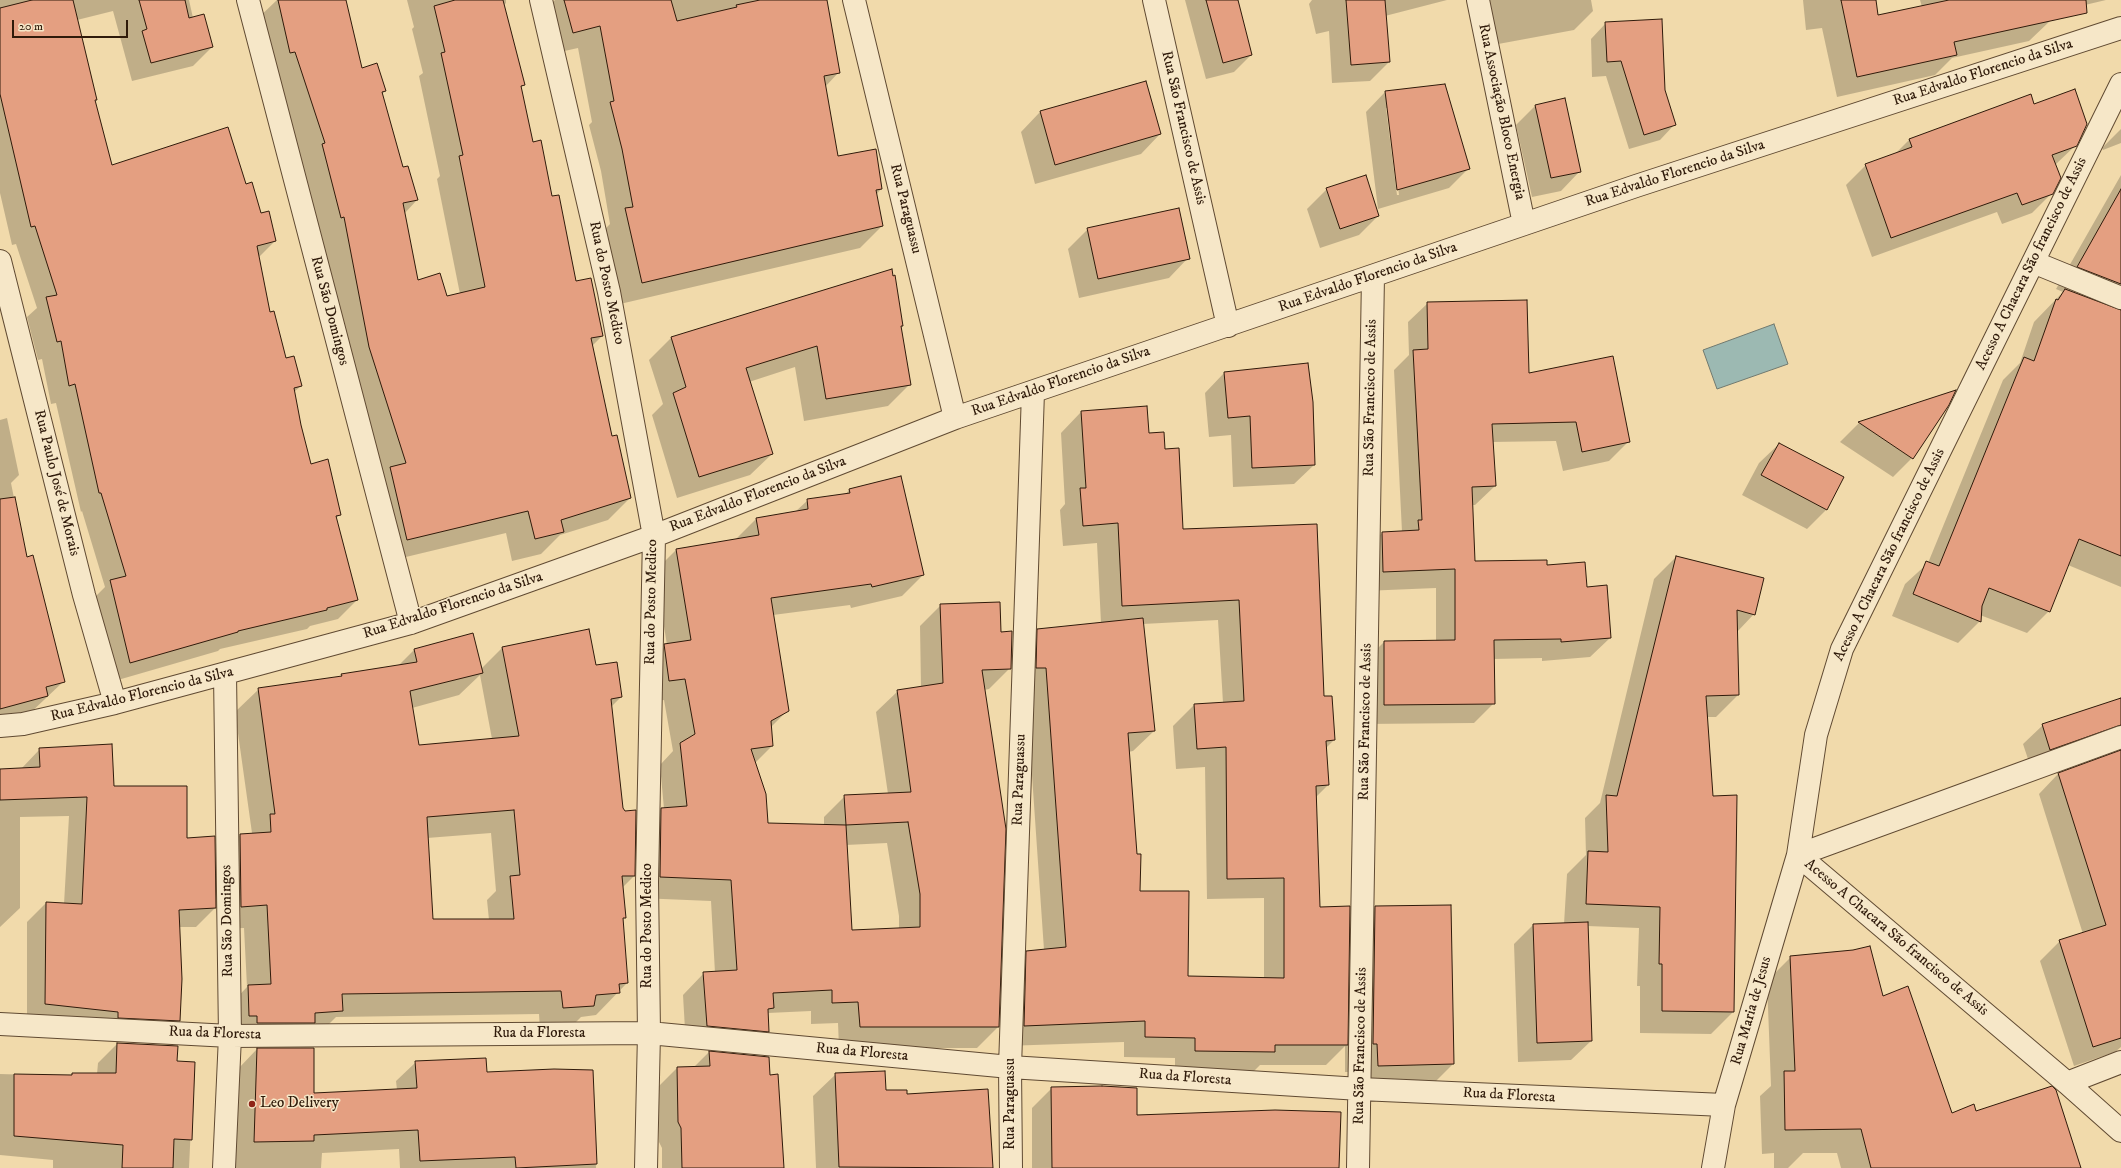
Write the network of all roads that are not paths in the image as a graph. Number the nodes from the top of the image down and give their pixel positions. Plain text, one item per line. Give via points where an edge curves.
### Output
1 (248, 0) edge
2 (541, 0) edge
3 (854, 0) edge
4 (1154, 0) edge
5 (1478, 0) edge
6 (2121, 28) edge
7 (2121, 84) edge
8 (1524, 224) junction
9 (0, 262) edge
10 (2033, 262) junction
11 (1373, 276) junction
12 (2121, 298) edge
13 (1228, 326) junction
14 (1033, 392) junction
15 (955, 418) junction
16 (654, 536) junction
17 (411, 623) junction
18 (225, 674) junction
19 (115, 703) junction
20 (0, 726) edge
21 (2121, 737) edge
22 (1798, 855) junction
23 (0, 1024) edge
24 (650, 1033) junction
25 (230, 1036) junction
26 (2121, 1062) edge
27 (1010, 1067) junction
28 (2067, 1083) junction
29 (1360, 1089) junction
30 (1724, 1105) junction
31 (2121, 1131) edge
32 (224, 1168) edge
33 (646, 1168) edge
34 (1011, 1168) edge
35 (1358, 1168) edge
36 (1713, 1168) edge

1 - 17 street, Rua São Domingos
2 - 16 street, Rua do Posto Medico via 609,292
3 - 15 street, Rua Paraguassu
4 - 13 street, Rua São Francisco de Assis
5 - 8 street, Rua Associação Bloco Energia
6 - 8 street, Rua Edvaldo Florencio da Silva
7 - 10 street, Acesso A Chacara São francisco de Assis
8 - 11 street, Rua Edvaldo Florencio da Silva
9 - 19 street, Rua Paulo José de Morais via 82,587
10 - 12 street
10 - 22 street, Acesso A Chacara São francisco de Assis via 1842,649 1816,735
11 - 13 street, Rua Edvaldo Florencio da Silva
11 - 29 street, Rua São Francisco de Assis
13 - 14 street, Rua Edvaldo Florencio da Silva
14 - 15 street, Rua Edvaldo Florencio da Silva
14 - 27 street, Rua Paraguassu
15 - 16 street, Rua Edvaldo Florencio da Silva
16 - 17 street, Rua Edvaldo Florencio da Silva
16 - 24 street, Rua do Posto Medico via 647,882
17 - 18 street, Rua Edvaldo Florencio da Silva
18 - 19 street, Rua Edvaldo Florencio da Silva
18 - 25 street, Rua São Domingos
19 - 20 street, Rua Edvaldo Florencio da Silva via 23,724
21 - 22 street
22 - 28 street, Acesso A Chacara São francisco de Assis
22 - 30 street, Rua Maria de Jesus
23 - 25 street, Rua da Floresta
24 - 25 street, Rua da Floresta
24 - 27 street, Rua da Floresta
24 - 33 street, Rua do Posto Medico
25 - 32 street, Rua São Domingos
26 - 28 street
27 - 29 street, Rua da Floresta
27 - 34 street, Rua Paraguassu
28 - 31 street, Acesso A Chacara São francisco de Assis
29 - 30 street, Rua da Floresta
29 - 35 street, Rua São Francisco de Assis
30 - 36 street, Rua Maria de Jesus

